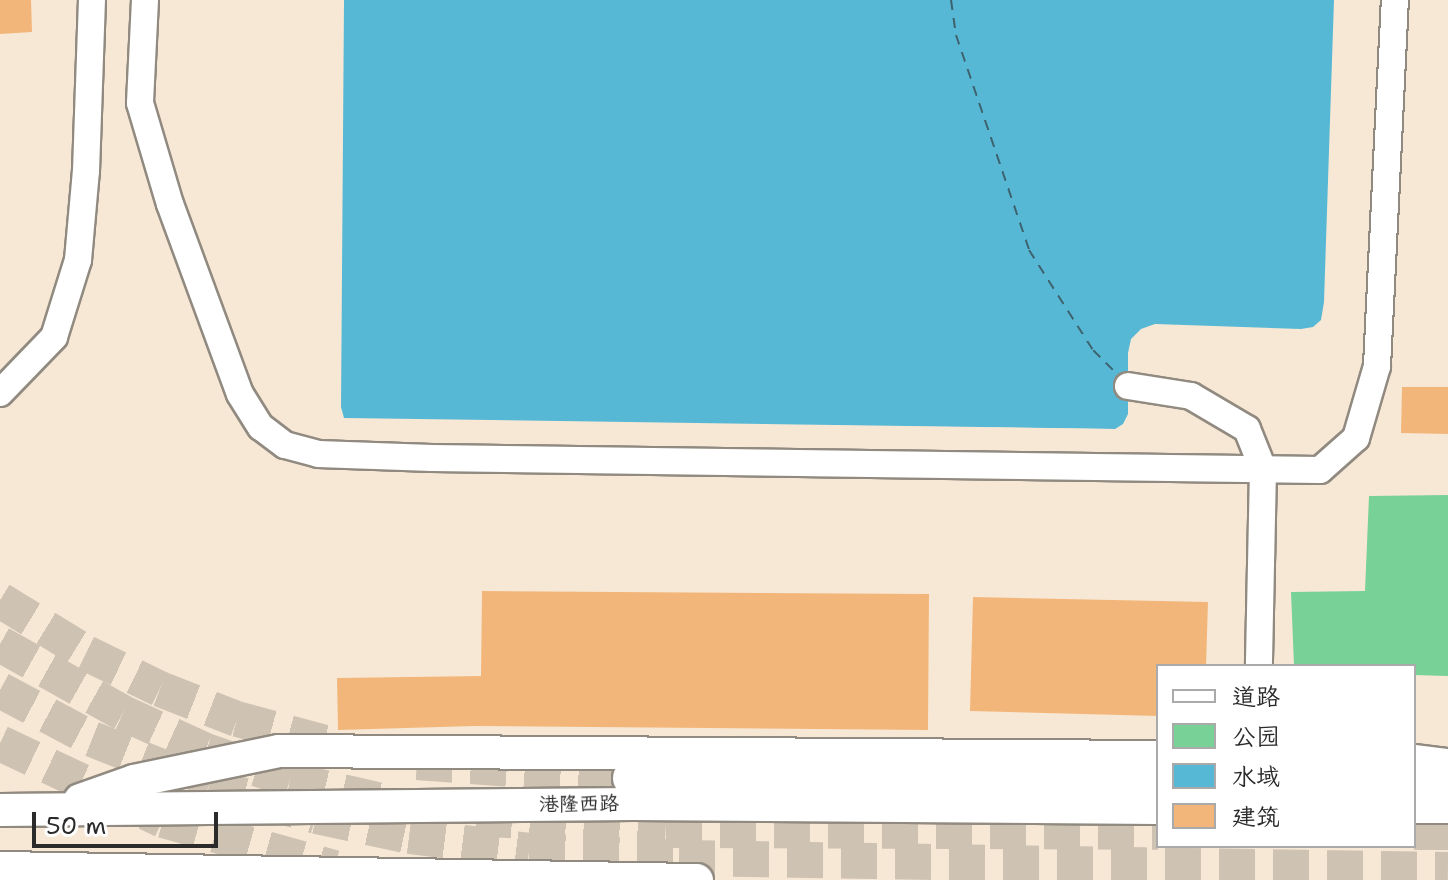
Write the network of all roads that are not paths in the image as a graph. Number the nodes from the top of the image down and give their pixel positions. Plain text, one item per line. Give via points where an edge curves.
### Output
1 (92, 0) edge
2 (145, 0) edge
3 (1395, 0) edge
4 (1128, 386) dead end
5 (0, 393) edge
6 (1263, 469) junction
7 (1259, 664) edge
8 (1156, 757) edge
9 (1416, 761) edge
10 (1448, 765) edge
11 (631, 778) tunnel mouth
12 (1156, 780) edge
13 (1416, 781) edge
14 (1448, 784) edge
15 (1416, 807) edge
16 (1448, 807) edge
17 (1156, 808) edge
18 (52, 809) junction
19 (0, 810) edge
20 (0, 868) edge
21 (54, 876) edge
22 (697, 880) edge

1 - 5 street via 78,260 54,337
2 - 6 street via 140,103 170,204 240,394 261,427 285,445 318,454 432,458
3 - 6 street via 1377,366 1356,438 1320,470
4 - 6 street via 1191,396 1247,429
6 - 7 street
8 - 18 main road via 279,751 134,781
9 - 10 main road
11 - 12 highway
13 - 14 highway
15 - 16 main road
17 - 18 main road, 港隆西路 via 618,804
18 - 19 main road, 港隆西路
20 - 21 main road
21 - 22 main road

